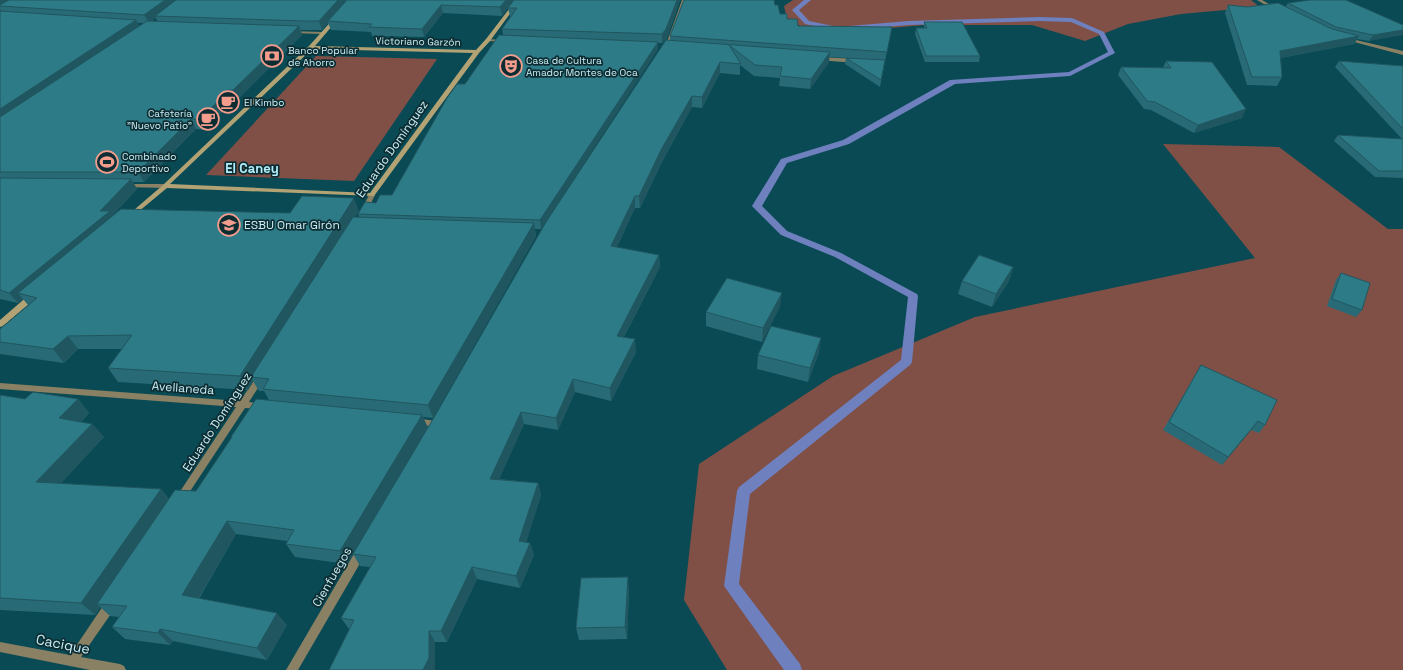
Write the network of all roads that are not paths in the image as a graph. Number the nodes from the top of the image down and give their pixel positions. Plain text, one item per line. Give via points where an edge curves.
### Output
1 (518, 0) edge
2 (684, 0) edge
3 (1259, 0) edge
4 (343, 11) edge
5 (1279, 11) edge
6 (283, 32) edge
7 (322, 33) junction
8 (1338, 36) edge
9 (488, 40) junction
10 (511, 41) edge
11 (311, 47) junction
12 (663, 49) edge
13 (477, 52) junction
14 (1403, 53) edge
15 (812, 58) edge
16 (859, 62) edge
17 (118, 186) edge
18 (165, 186) junction
19 (372, 195) junction
20 (359, 220) edge
21 (122, 222) edge
22 (37, 293) edge
23 (0, 324) edge
24 (264, 372) edge
25 (0, 386) edge
26 (244, 404) junction
27 (274, 408) edge
28 (405, 420) edge
29 (436, 424) edge
30 (173, 510) edge
31 (368, 540) edge
32 (116, 596) edge
33 (0, 647) edge
34 (72, 661) junction
35 (120, 670) edge
36 (292, 670) edge

1 - 9 street, Eduardo Domínguez
2 - 12 street via 670,39
3 - 5 street
4 - 7 street
6 - 7 street
7 - 11 street
8 - 14 street
9 - 10 street
9 - 13 street, Eduardo Domínguez
11 - 13 street, Victoriano Garzón
11 - 18 street
13 - 19 street, Eduardo Domínguez
15 - 16 street
17 - 18 street
18 - 19 street
18 - 21 street
19 - 20 street, Eduardo Domínguez
22 - 23 street
24 - 26 street, Eduardo Domínguez
25 - 26 street, Avellaneda
26 - 27 street, Avellaneda
26 - 30 street, Eduardo Domínguez
28 - 29 street
31 - 36 street, Cienfuegos
32 - 34 street
33 - 34 street, Cacique
34 - 35 street, Cacique

